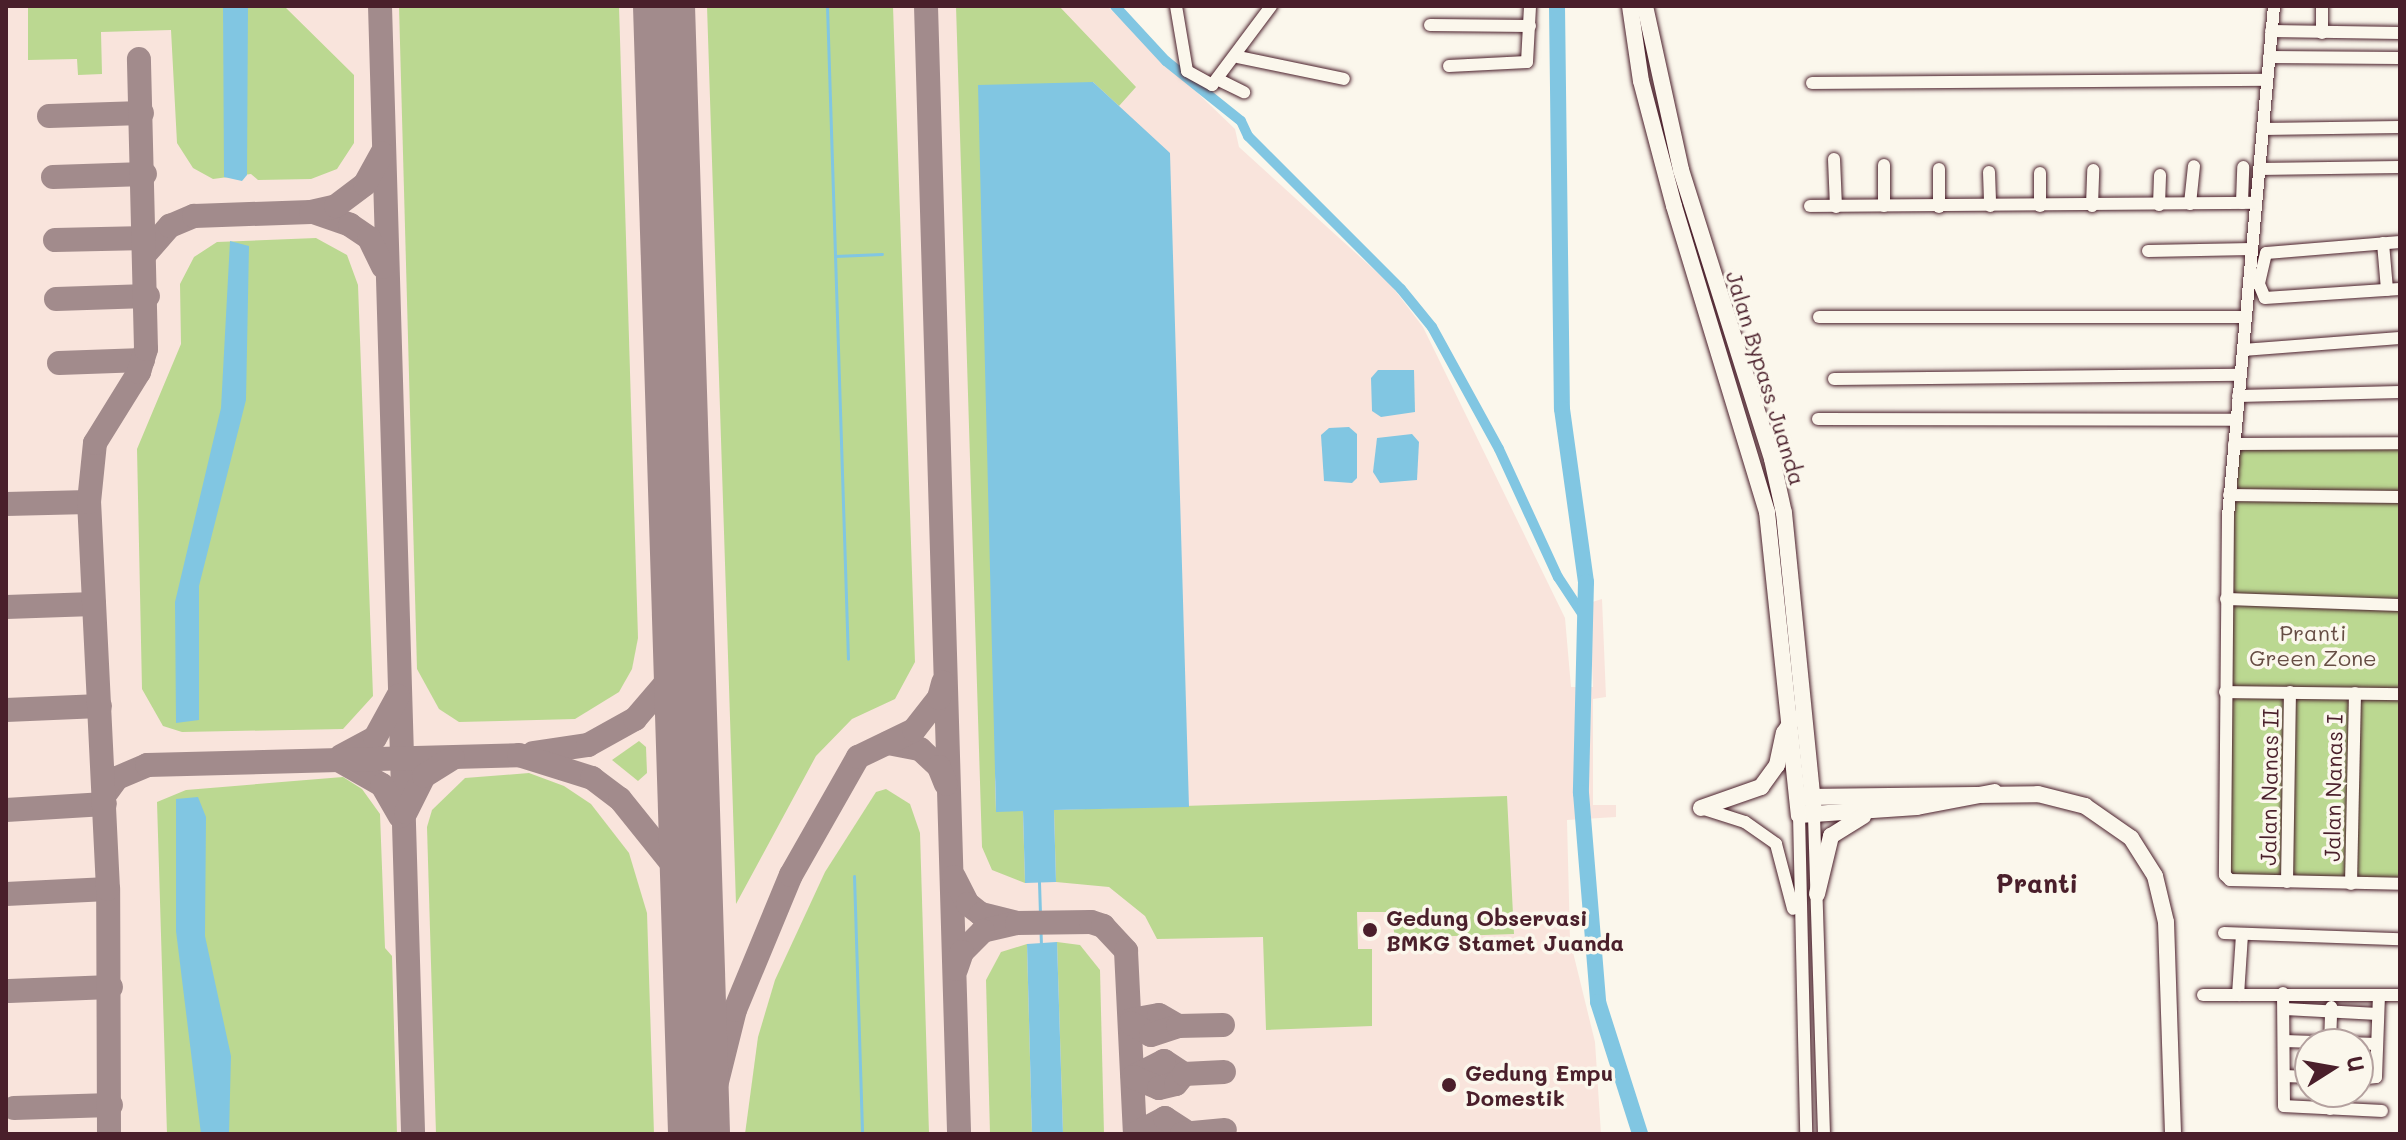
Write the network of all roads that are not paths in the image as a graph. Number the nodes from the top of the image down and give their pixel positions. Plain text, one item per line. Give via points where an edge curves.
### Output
1 (1176, 6) edge
2 (1271, 6) edge
3 (1530, 6) edge
4 (1630, 6) edge
5 (1645, 6) edge
6 (2274, 6) edge
7 (2322, 6) edge
8 (1430, 25) dead end
9 (1530, 26) junction
10 (2271, 31) junction
11 (2322, 33) junction
12 (2400, 33) edge
13 (1238, 57) junction
14 (2269, 57) junction
15 (2400, 58) edge
16 (1449, 66) dead end
17 (1344, 79) dead end
18 (1219, 80) junction
19 (2267, 80) junction
20 (1812, 83) dead end
21 (1244, 92) dead end
22 (2400, 127) edge
23 (2263, 129) junction
24 (1834, 159) dead end
25 (1884, 165) dead end
26 (2194, 166) dead end
27 (2243, 167) dead end
28 (2400, 167) edge
29 (1939, 169) dead end
30 (2259, 169) junction
31 (2093, 170) dead end
32 (1989, 172) dead end
33 (2040, 173) dead end
34 (2160, 175) dead end
35 (2242, 203) junction
36 (2256, 203) junction
37 (2190, 204) junction
38 (2159, 205) junction
39 (1810, 206) dead end
40 (1884, 206) junction
41 (1990, 206) junction
42 (2040, 206) junction
43 (2092, 206) junction
44 (1836, 207) junction
45 (1939, 207) junction
46 (2400, 242) edge
47 (2383, 243) junction
48 (2252, 249) junction
49 (2148, 251) dead end
50 (2255, 268) junction
51 (2254, 283) junction
52 (2394, 289) edge
53 (1819, 317) dead end
54 (2245, 317) junction
55 (2400, 338) edge
56 (2243, 350) junction
57 (2241, 375) junction
58 (1834, 379) dead end
59 (2400, 392) edge
60 (2238, 396) junction
61 (1818, 419) dead end
62 (2236, 420) junction
63 (2400, 443) edge
64 (2234, 444) junction
65 (2229, 495) junction
66 (2400, 497) edge
67 (2226, 599) junction
68 (2400, 605) edge
69 (2225, 692) junction
70 (2290, 692) junction
71 (2355, 693) junction
72 (2400, 694) edge
73 (1793, 719) junction
74 (1995, 792) junction
75 (1806, 806) junction
76 (1701, 808) joint
77 (1872, 812) junction
78 (2287, 882) junction
79 (2351, 884) junction
80 (2400, 884) edge
81 (1817, 894) junction
82 (2224, 933) dead end
83 (2242, 934) junction
84 (1799, 939) junction
85 (2400, 939) edge
86 (2283, 993) junction
87 (2331, 994) junction
88 (2203, 995) dead end
89 (2238, 995) junction
90 (2379, 995) junction
91 (2400, 995) edge
92 (2285, 1009) junction
93 (2331, 1012) junction
94 (2378, 1014) junction
95 (2330, 1028) edge
96 (2284, 1041) junction
97 (2294, 1042) edge
98 (2377, 1044) joint
99 (2284, 1076) junction
100 (2294, 1076) edge
101 (2374, 1077) edge
102 (2330, 1109) joint
103 (2382, 1111) dead end
104 (1806, 1134) edge
105 (1824, 1134) edge
106 (2173, 1134) edge

1 - 18 street via 1188,74 1209,85
2 - 13 street
3 - 9 street
4 - 73 main road, Jalan Bypass Juanda via 1641,81 1670,193 1759,474 1775,553
5 - 75 main road, Jalan Bypass Juanda via 1681,170 1772,459 1784,513
6 - 10 street
7 - 11 street
8 - 9 street
9 - 16 street via 1527,62
10 - 11 street
10 - 14 street
11 - 12 street
13 - 17 street
13 - 18 street
14 - 15 street
14 - 19 street
18 - 21 street
19 - 20 street
19 - 23 street
22 - 23 street
23 - 30 street
24 - 44 street
25 - 40 street
26 - 37 street
27 - 35 street
28 - 30 street
29 - 45 street
30 - 36 street
31 - 43 street
32 - 41 street
33 - 42 street
34 - 38 street
35 - 36 street
35 - 37 street
36 - 48 street
37 - 38 street
38 - 43 street
39 - 44 street
40 - 44 street
40 - 45 street
41 - 42 street
41 - 45 street
42 - 43 street
46 - 47 street
47 - 50 street via 2266,253
47 - 52 street
48 - 49 street
48 - 50 street
50 - 51 street
51 - 52 street via 2265,298
51 - 54 street
53 - 54 street
54 - 56 street
55 - 56 street
56 - 57 street
57 - 58 street
57 - 60 street
59 - 60 street
60 - 62 street
61 - 62 street
62 - 64 street
63 - 64 street
64 - 65 street
65 - 66 street
65 - 67 street
67 - 68 street
67 - 69 street
69 - 70 street
69 - 78 street via 2225,875 2230,880
70 - 71 street
70 - 78 street, Jalan Nanas II
71 - 72 street
71 - 79 street, Jalan Nanas I
73 - 75 main road, Jalan Bypass Juanda
73 - 76 main road via 1777,765 1761,787
74 - 75 main road
74 - 77 main road via 1970,801
74 - 106 main road via 2038,794 2085,806 2131,838 2155,876 2166,922
75 - 77 main road
75 - 81 street
75 - 84 street
76 - 84 street via 1745,822 1776,844 1785,863
77 - 81 main road via 1831,836
78 - 79 street
79 - 80 street
81 - 105 street
82 - 83 street
83 - 85 street
83 - 89 street
84 - 104 street
86 - 87 street
86 - 89 street
86 - 92 street
87 - 90 street
87 - 93 street
88 - 89 street
90 - 91 street
90 - 94 street
92 - 93 street
92 - 96 street
93 - 94 street
93 - 95 street
94 - 98 street
96 - 97 street
96 - 99 street
98 - 101 street
99 - 100 street
99 - 102 street via 2285,1107
102 - 103 street

